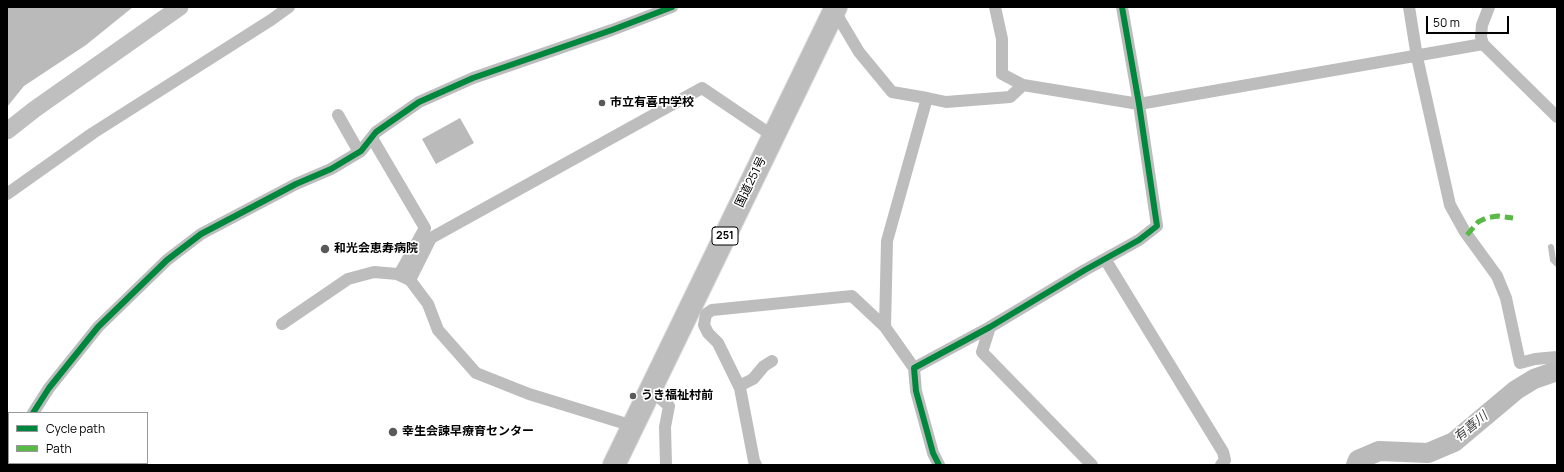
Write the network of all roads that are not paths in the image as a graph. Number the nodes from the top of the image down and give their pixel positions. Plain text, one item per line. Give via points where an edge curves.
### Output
1 (180, 7) edge
2 (289, 7) edge
3 (672, 7) edge
4 (995, 7) edge
5 (1122, 7) edge
6 (1409, 7) edge
7 (1489, 7) edge
8 (835, 8) edge
9 (1484, 44) junction
10 (1418, 57) junction
11 (1023, 85) junction
12 (927, 98) junction
13 (1139, 104) junction
14 (338, 115) dead end
15 (1557, 118) edge
16 (7, 131) edge
17 (773, 136) junction
18 (372, 138) junction
19 (358, 152) junction
20 (7, 194) edge
21 (1551, 247) dead end
22 (1105, 259) junction
23 (1557, 264) edge
24 (405, 277) junction
25 (282, 324) dead end
26 (885, 327) junction
27 (990, 327) junction
28 (1557, 357) edge
29 (772, 361) dead end
30 (914, 368) junction
31 (739, 386) junction
32 (651, 390) junction
33 (34, 412) edge
34 (633, 426) junction
35 (614, 465) edge
36 (666, 465) edge
37 (756, 465) edge
38 (939, 465) edge
39 (1092, 465) edge
40 (1221, 465) edge

1 - 16 street
2 - 20 street via 93,133
3 - 18 street via 473,78 419,102 376,132
4 - 11 street via 1002,39 1002,74
5 - 13 street
6 - 10 street
7 - 9 street via 1480,37
8 - 12 street via 859,52 892,92
8 - 17 highway, 国道251号 / 251
9 - 10 street
9 - 15 street
10 - 13 street
10 - 28 street via 1450,205 1465,232 1497,276 1506,298 1520,363
11 - 12 street via 1010,97 946,102
11 - 13 street
12 - 26 street via 887,241
13 - 22 street via 1157,226 1139,240
14 - 19 street
17 - 24 street via 702,88 431,238
17 - 32 highway, 国道251号 / 251
18 - 19 street
18 - 24 street via 425,228
19 - 33 street via 331,169 296,184 201,234 167,260 98,327 49,388
21 - 23 lane via 1553,260
22 - 27 street
22 - 40 street via 1223,452 1225,460
24 - 25 street via 374,272 348,279
24 - 34 street via 428,304 438,330 476,373 529,394
26 - 30 street
26 - 31 street via 852,296 712,310 706,314 704,325 718,343
27 - 30 street
27 - 39 street via 982,352
29 - 31 street via 753,379
30 - 38 street via 918,399 933,453
31 - 37 street
32 - 34 highway, 国道251号 / 251
32 - 36 street via 669,406 665,427
34 - 35 highway, 国道251号 / 251

